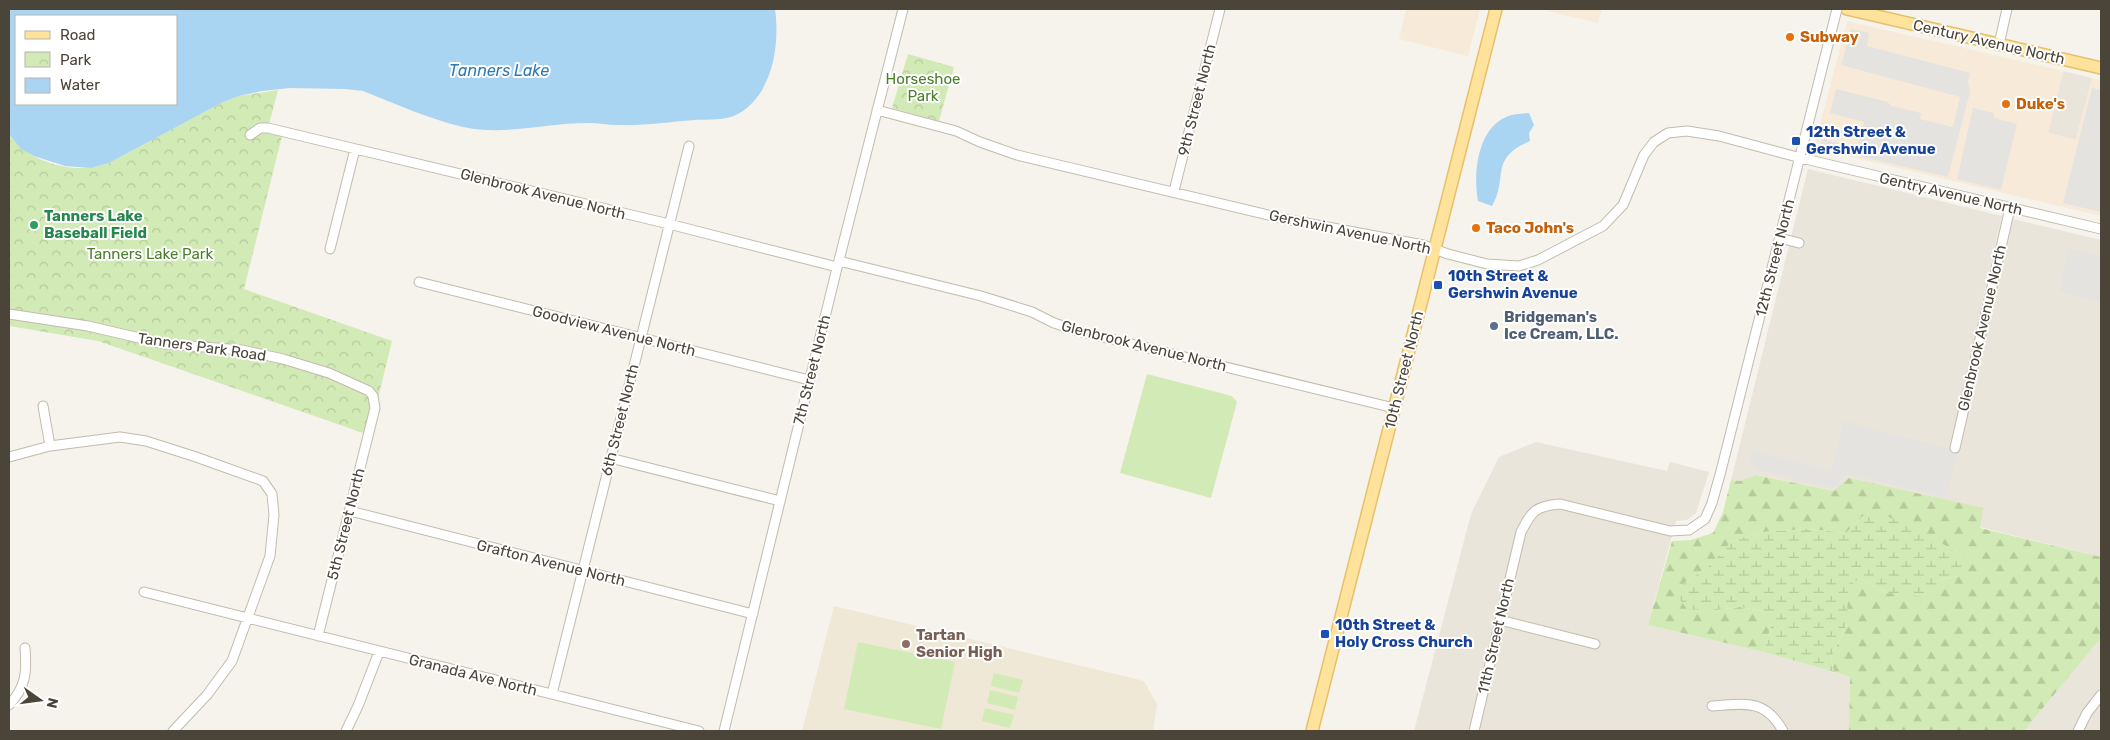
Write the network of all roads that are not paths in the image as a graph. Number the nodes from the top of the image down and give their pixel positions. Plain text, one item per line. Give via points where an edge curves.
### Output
1 (904, 9) edge
2 (1220, 9) edge
3 (1496, 9) edge
4 (1838, 9) edge
5 (1847, 9) edge
6 (2007, 9) edge
7 (1999, 44) junction
8 (2101, 68) edge
9 (877, 110) junction
10 (250, 135) dead end
11 (689, 146) dead end
12 (354, 148) junction
13 (1801, 158) junction
14 (1174, 191) junction
15 (2010, 208) junction
16 (669, 224) junction
17 (2101, 229) edge
18 (1780, 238) junction
19 (1798, 242) dead end
20 (330, 249) dead end
21 (1434, 249) junction
22 (838, 264) junction
23 (419, 282) dead end
24 (9, 314) edge
25 (641, 338) junction
26 (810, 380) junction
27 (43, 406) dead end
28 (1394, 408) junction
29 (374, 411) joint
30 (50, 446) junction
31 (1955, 448) dead end
32 (9, 457) edge
33 (610, 458) junction
34 (780, 501) junction
35 (350, 511) junction
36 (1519, 540) joint
37 (582, 571) junction
38 (144, 592) dead end
39 (752, 614) junction
40 (247, 620) junction
41 (1500, 620) junction
42 (318, 636) junction
43 (1595, 644) dead end
44 (25, 648) dead end
45 (378, 652) junction
46 (552, 694) junction
47 (2101, 695) edge
48 (9, 705) edge
49 (1712, 706) dead end
50 (173, 731) edge
51 (346, 731) edge
52 (699, 731) edge
53 (724, 731) edge
54 (1312, 731) edge
55 (1474, 731) edge
56 (1783, 731) edge
57 (2078, 731) edge

1 - 9 street, 7th Street North
2 - 14 street, 9th Street North
3 - 21 main road, 10th Street North
4 - 13 street, 12th Street North
5 - 7 main road, Century Avenue North
6 - 7 street
7 - 8 main road, Century Avenue North
9 - 14 street, Gershwin Avenue North via 956,131 1017,155
9 - 22 street, 7th Street North
10 - 12 street, Glenbrook Avenue North via 265,127
11 - 16 street, 6th Street North
12 - 16 street, Glenbrook Avenue North
12 - 20 street
13 - 15 street, Gentry Avenue North
13 - 18 street, 12th Street North
13 - 21 street, Gershwin Avenue North via 1719,136 1687,131 1668,133 1654,142 1644,155 1622,205 1603,226 1538,260 1519,266 1487,264
14 - 21 street, Gershwin Avenue North via 1285,219 1423,244
15 - 17 street, Gentry Avenue North
15 - 31 street, Glenbrook Avenue North
16 - 22 street, Glenbrook Avenue North
16 - 25 street, 6th Street North
18 - 19 street
18 - 36 street, 12th Street North via 1710,507 1704,519 1689,530 1670,531 1560,504 1543,505 1531,513
21 - 28 main road, 10th Street North
22 - 26 street, 7th Street North
22 - 28 street, Glenbrook Avenue North via 981,296 1078,331
23 - 25 street, Goodview Avenue North
24 - 29 street, Tanners Park Road via 88,326 165,344 242,350 282,358 329,373 369,392 373,396
25 - 26 street, Goodview Avenue North
25 - 33 street, 6th Street North
26 - 34 street, 7th Street North
27 - 30 street
28 - 54 main road, 10th Street North
29 - 35 street, 5th Street North
30 - 32 street
30 - 40 street via 120,437 146,441 263,481 272,494 274,515 270,556
33 - 34 street
33 - 37 street, 6th Street North
34 - 39 street, 7th Street North
35 - 37 street, Grafton Avenue North
35 - 42 street, 5th Street North
36 - 41 street, 11th Street North
37 - 39 street, Grafton Avenue North
37 - 46 street, 6th Street North
38 - 40 street, Granada Ave North
39 - 53 street, 7th Street North
40 - 42 street, Granada Ave North
40 - 50 street via 232,661 207,695
41 - 43 street
41 - 55 street, 11th Street North
42 - 45 street, Granada Ave North
44 - 48 street via 27,672 18,695
45 - 46 street, Granada Ave North
45 - 51 street
46 - 52 street, Granada Ave North
47 - 57 street
49 - 56 street via 1748,704 1764,708

